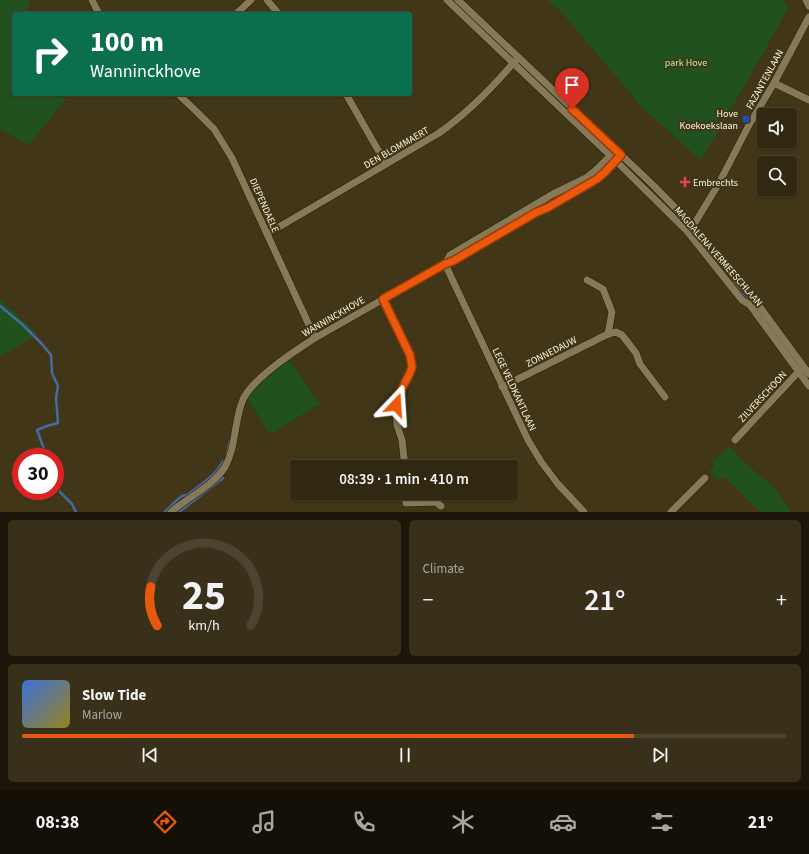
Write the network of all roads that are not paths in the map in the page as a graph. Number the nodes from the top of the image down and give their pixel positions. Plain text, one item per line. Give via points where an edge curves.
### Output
1 (92, 0) edge
2 (251, 0) edge
3 (267, 0) edge
4 (447, 0) edge
5 (458, 0) edge
6 (806, 0) edge
7 (809, 6) edge
8 (98, 12) edge
9 (238, 12) edge
10 (278, 12) edge
11 (809, 17) edge
12 (518, 57) junction
13 (513, 63) junction
14 (774, 83) junction
15 (180, 96) edge
16 (347, 96) edge
17 (809, 100) edge
18 (616, 155) junction
19 (386, 164) junction
20 (693, 226) junction
21 (686, 231) junction
22 (267, 234) junction
23 (445, 264) junction
24 (586, 280) dead end
25 (383, 299) junction
26 (608, 334) junction
27 (315, 338) junction
28 (801, 369) junction
29 (809, 374) edge
30 (809, 386) edge
31 (502, 387) junction
32 (665, 397) dead end
33 (735, 440) dead end
34 (403, 460) edge
35 (705, 478) dead end
36 (406, 500) edge
37 (441, 506) dead end
38 (171, 512) edge
39 (584, 512) edge
40 (671, 512) edge

1 - 8 street
2 - 9 street
3 - 10 street
4 - 13 street, MAGDALENA VERMEESCHLAAN
5 - 12 street, MAGDALENA VERMEESCHLAAN
6 - 7 street
11 - 14 street, FAZANTENLAAN
12 - 13 street, DEN BLOMMAERT
12 - 18 street, MAGDALENA VERMEESCHLAAN
13 - 18 street, MAGDALENA VERMEESCHLAAN
13 - 19 street, DEN BLOMMAERT via 475,104 453,123
14 - 17 street
14 - 20 street, FAZANTENLAAN
15 - 22 street, DIEPENDAELE via 220,138
16 - 19 street
18 - 20 street, MAGDALENA VERMEESCHLAAN via 654,186
18 - 21 street, MAGDALENA VERMEESCHLAAN
18 - 23 street, WANNINCKHOVE via 597,179
19 - 22 street, DEN BLOMMAERT
20 - 21 street, FAZANTENLAAN
20 - 28 street, MAGDALENA VERMEESCHLAAN via 750,295
21 - 28 street, MAGDALENA VERMEESCHLAAN
22 - 27 street, DIEPENDAELE
23 - 25 street, WANNINCKHOVE
23 - 31 street, LEGE VELDKANTLAAN
24 - 26 street via 602,289 612,312
25 - 27 street, WANNINCKHOVE
25 - 34 street via 412,361 410,373 396,405
26 - 31 street, ZONNEDAUW
26 - 32 street via 616,332 622,335
27 - 38 street, WANNINCKHOVE via 248,390 242,400 229,457 221,473
28 - 29 street, MAGDALENA VERMEESCHLAAN
28 - 30 street, MAGDALENA VERMEESCHLAAN
28 - 33 street, ZILVERSCHOON
31 - 39 street, LEGE VELDKANTLAAN via 542,463
35 - 40 street
36 - 37 street via 406,503 436,502

